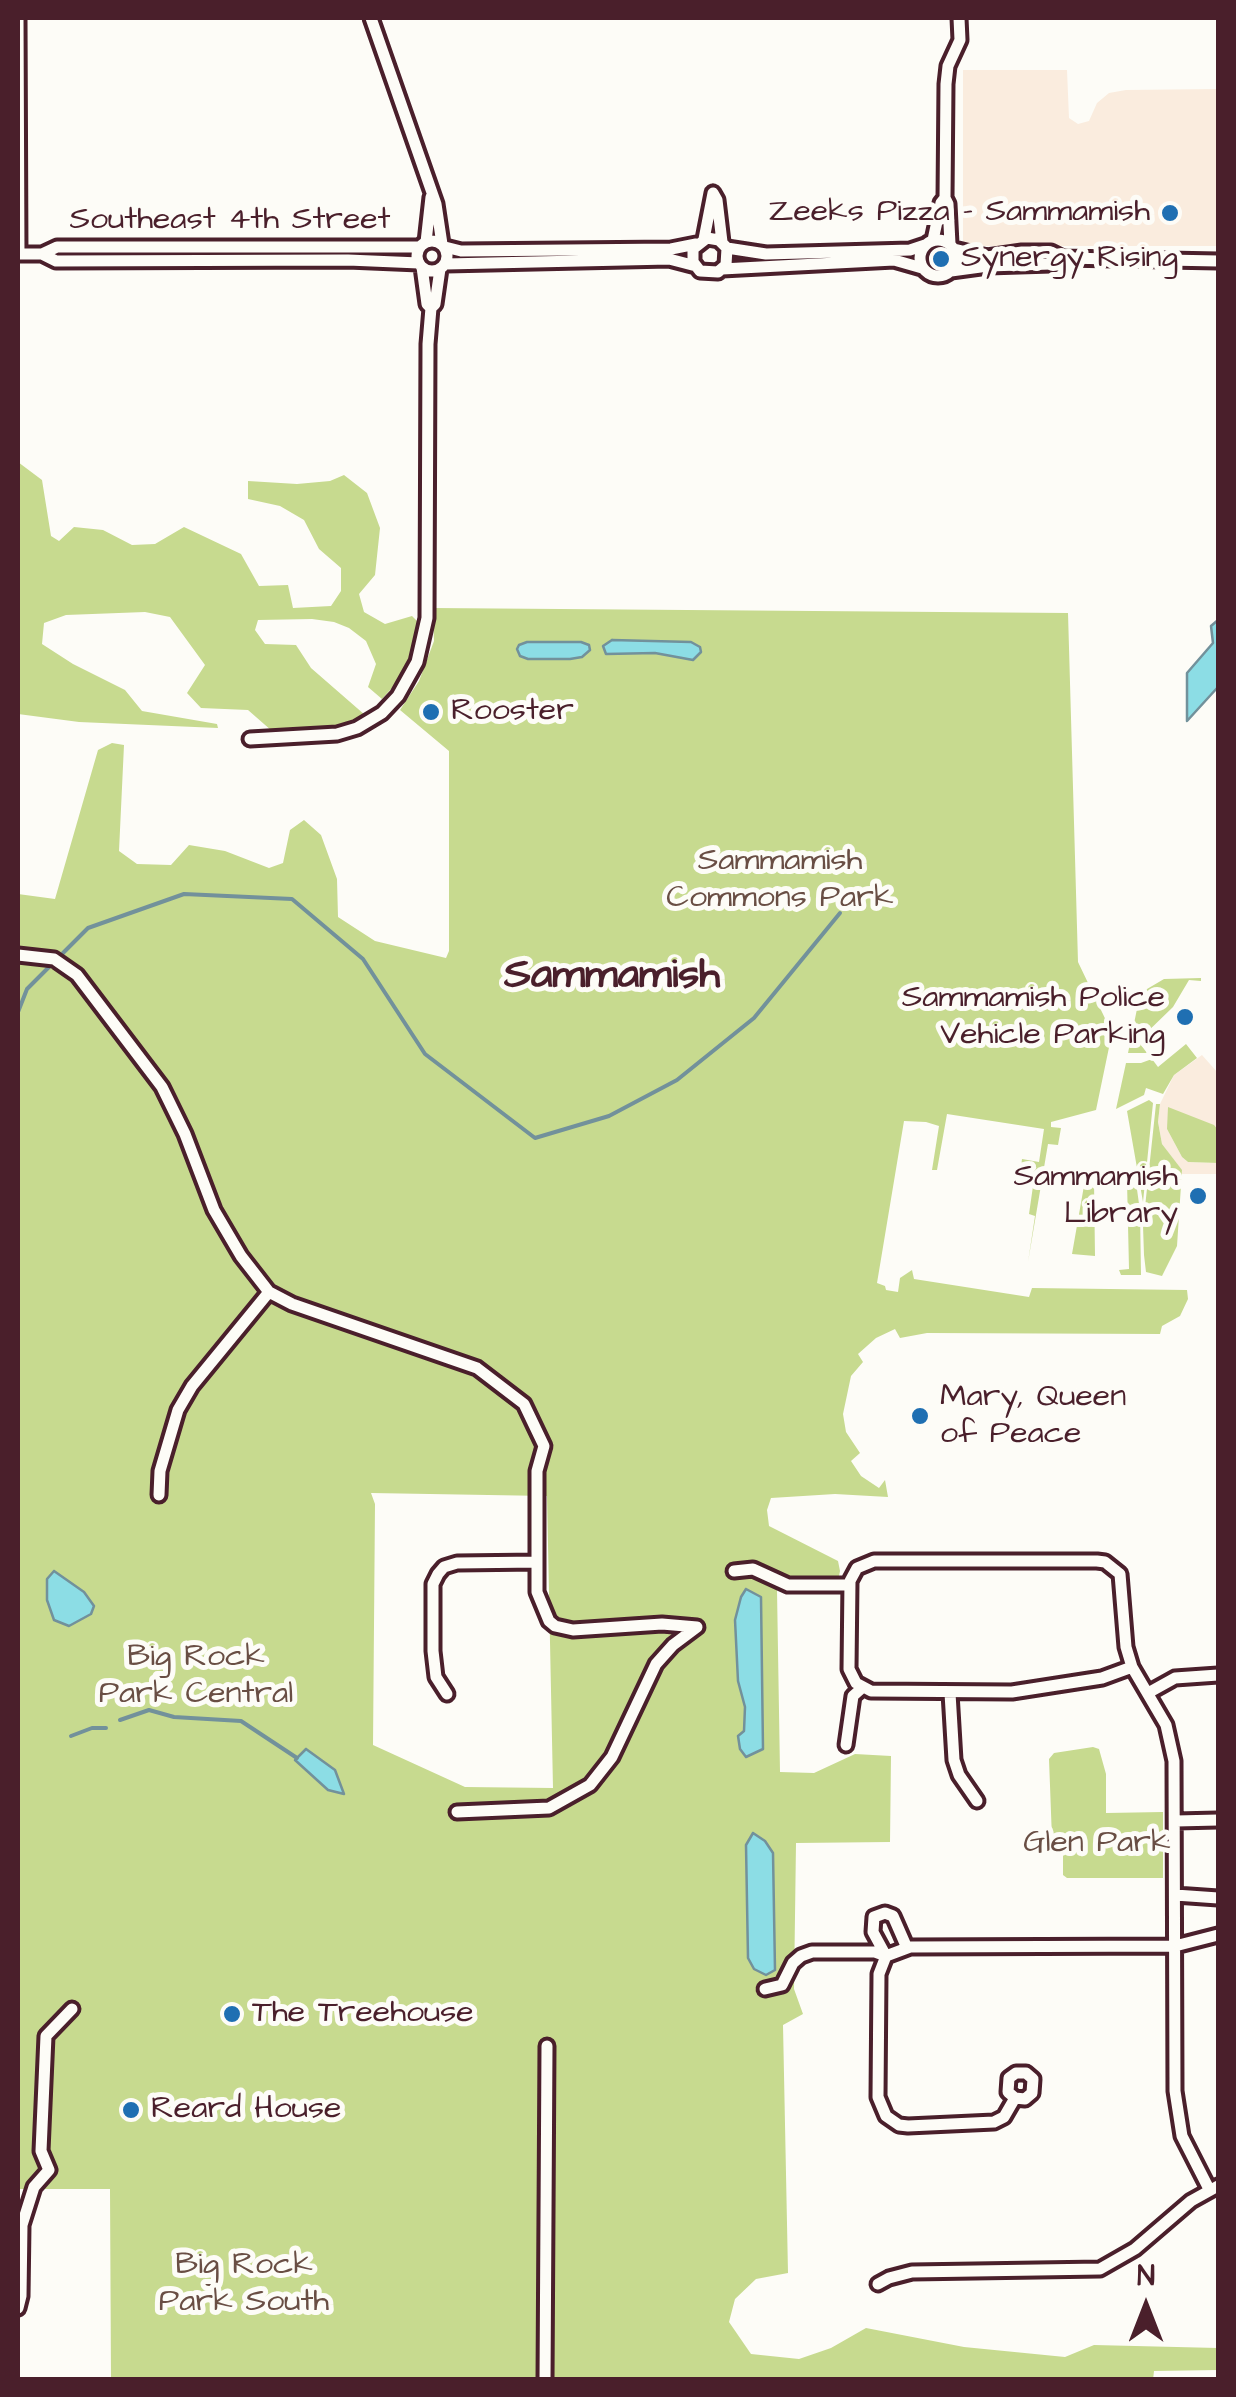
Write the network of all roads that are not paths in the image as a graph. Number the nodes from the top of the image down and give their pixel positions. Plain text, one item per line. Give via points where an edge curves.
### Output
1 (18, 18) edge
2 (371, 18) edge
3 (959, 18) edge
4 (432, 192) junction
5 (945, 198) junction
6 (700, 242) junction
7 (929, 243) junction
8 (423, 245) junction
9 (724, 245) junction
10 (444, 246) junction
11 (952, 246) junction
12 (18, 254) edge
13 (42, 254) junction
14 (1062, 258) junction
15 (1218, 261) edge
16 (420, 265) junction
17 (443, 266) junction
18 (696, 266) junction
19 (922, 268) junction
20 (722, 269) junction
21 (951, 271) junction
22 (431, 308) junction
23 (250, 739) dead end
24 (18, 955) edge
25 (268, 1292) junction
26 (160, 1495) dead end
27 (537, 1562) junction
28 (734, 1572) dead end
29 (849, 1585) junction
30 (1132, 1667) junction
31 (1218, 1675) edge
32 (859, 1685) junction
33 (950, 1693) junction
34 (1148, 1693) junction
35 (446, 1694) dead end
36 (846, 1745) dead end
37 (977, 1800) dead end
38 (457, 1812) dead end
39 (1218, 1820) edge
40 (1176, 1821) junction
41 (1175, 1895) junction
42 (1218, 1898) edge
43 (1218, 1935) edge
44 (1175, 1946) junction
45 (907, 1948) junction
46 (886, 1956) junction
47 (765, 1989) dead end
48 (72, 2009) dead end
49 (546, 2046) dead end
50 (1015, 2098) dead end
51 (1214, 2188) edge
52 (878, 2284) dead end
53 (18, 2308) edge
54 (545, 2380) edge

1 - 12 street
2 - 4 street
3 - 5 street via 960,40 946,84
4 - 8 street
4 - 10 street
5 - 7 street
5 - 11 street
6 - 9 street
6 - 9 street via 713,193
6 - 10 street via 670,249
6 - 18 street via 692,256
7 - 9 street via 910,250 766,254
7 - 11 street
7 - 19 street via 919,257
8 - 10 street
8 - 13 street, Southeast 4th Street via 57,247
8 - 16 street
9 - 20 street via 728,259
10 - 17 street
11 - 14 street via 987,257 1051,252
11 - 21 street
12 - 13 street, Southeast 4th Street
13 - 16 street, Southeast 4th Street via 56,261
14 - 15 street
14 - 21 street
16 - 17 street via 431,271
16 - 22 street
17 - 18 street via 669,260
17 - 22 street
18 - 20 street via 706,274
19 - 20 street via 894,260
19 - 21 street via 938,277
22 - 23 street via 427,618 410,681 382,713 356,728
24 - 25 street via 54,959 77,974 162,1088 214,1210
25 - 26 street via 178,1410
25 - 27 street via 478,1368 524,1404 544,1446
27 - 35 street via 457,1562 441,1571 433,1584 433,1652
27 - 38 street via 537,1592 555,1626 697,1627 656,1664 612,1757 590,1785 549,1808
28 - 29 street via 752,1569 788,1585
29 - 30 street via 857,1568 874,1561 1096,1562 1113,1567 1122,1582
29 - 32 street via 848,1664
30 - 33 street via 1037,1690
30 - 34 street
31 - 34 street via 1175,1678
32 - 33 street via 880,1692
32 - 36 street
33 - 37 street via 954,1760
34 - 40 street via 1171,1742
39 - 40 street
40 - 41 street
41 - 42 street
41 - 44 street
43 - 44 street
44 - 45 street
44 - 51 street via 1177,2114 1189,2153
45 - 46 street
45 - 46 street via 893,1916 874,1917 873,1932
46 - 47 street via 812,1952 800,1956 782,1986
46 - 50 street via 879,1974 878,2097 891,2121 984,2125 1004,2116
48 - 53 street via 46,2036 41,2152 49,2170 34,2187 22,2225
49 - 54 street
51 - 52 street via 1100,2269 912,2272

